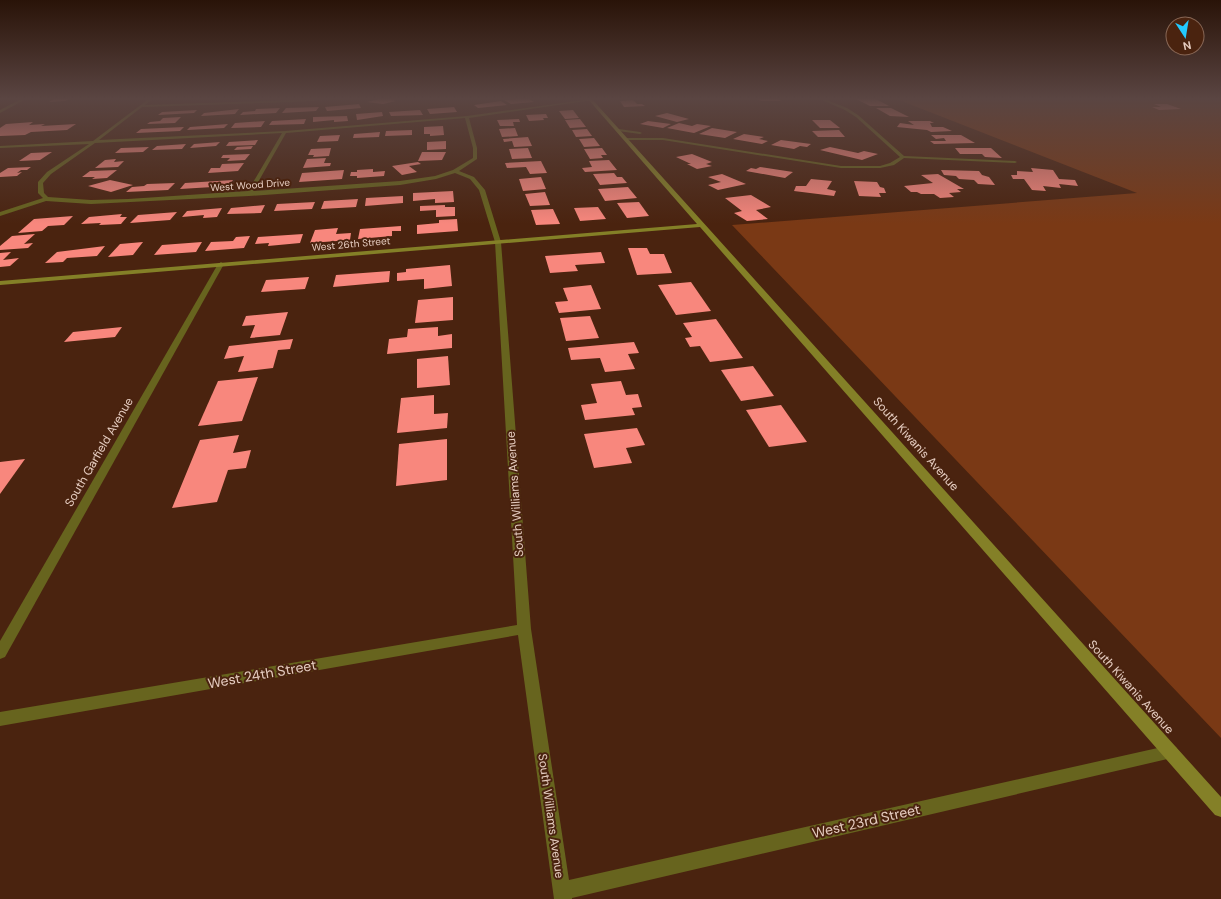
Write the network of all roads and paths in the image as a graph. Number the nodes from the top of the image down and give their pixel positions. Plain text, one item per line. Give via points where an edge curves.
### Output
1 (97, 140) edge
2 (133, 140) edge
3 (280, 140) edge
4 (473, 140) edge
5 (627, 140) edge
6 (669, 140) edge
7 (884, 140) edge
8 (94, 142) junction
9 (0, 147) edge
10 (903, 157) junction
11 (1015, 162) dead end
12 (454, 171) junction
13 (249, 194) junction
14 (46, 199) junction
15 (0, 214) edge
16 (703, 225) junction
17 (498, 242) junction
18 (221, 264) junction
19 (0, 283) edge
20 (524, 629) junction
21 (0, 653) edge
22 (0, 718) edge
23 (1171, 752) junction
24 (1221, 809) edge
25 (562, 895) edge

1 - 8 street
2 - 8 street
3 - 13 street
4 - 12 street via 475,159
5 - 16 main road, South Kiwanis Avenue
6 - 10 street via 841,167 880,167 892,164
7 - 10 street
8 - 9 street
8 - 14 street via 49,173 40,183 41,193
10 - 11 street
12 - 13 street, West Wood Drive via 400,183
12 - 17 street, South Williams Avenue via 472,178 482,190
13 - 14 street, West Wood Drive via 91,202
14 - 15 street
16 - 17 main road, West 26th Street
16 - 23 main road, South Kiwanis Avenue
17 - 18 main road, West 26th Street
17 - 20 street, South Williams Avenue
18 - 19 main road, West 26th Street
18 - 21 street, South Garfield Avenue
20 - 22 street, West 24th Street
20 - 25 street, South Williams Avenue
23 - 24 main road, South Kiwanis Avenue
23 - 25 street, West 23rd Street

